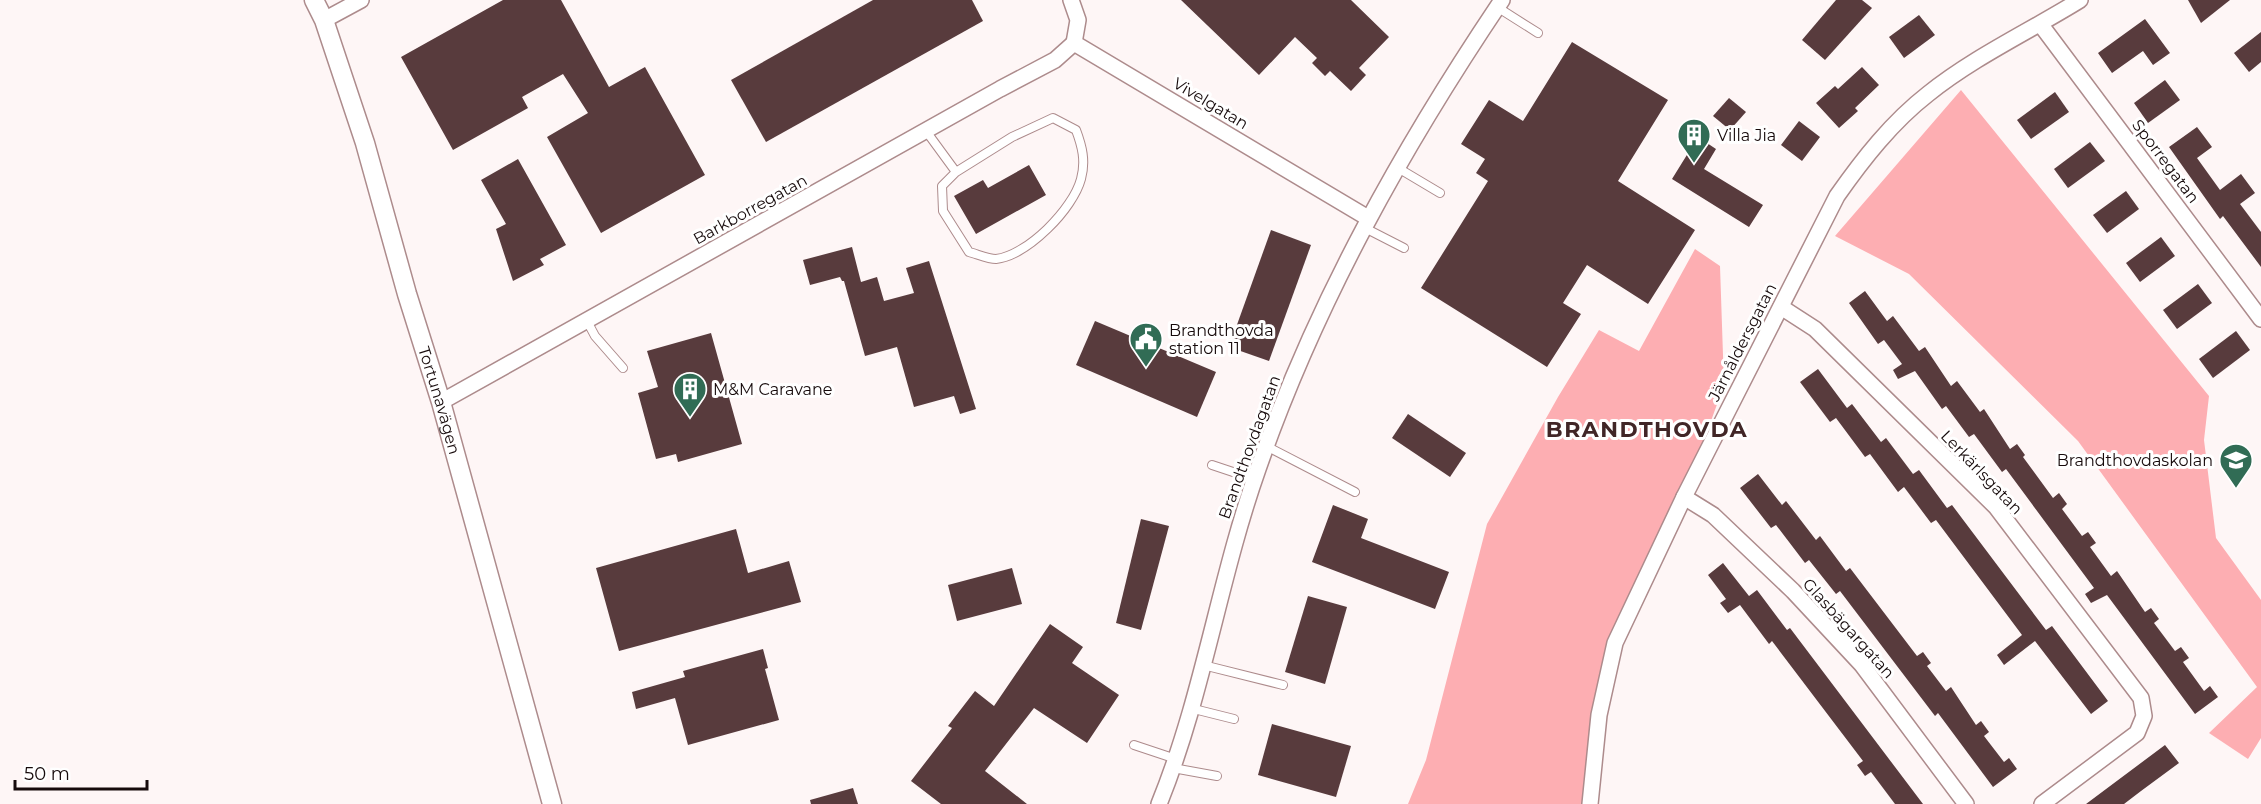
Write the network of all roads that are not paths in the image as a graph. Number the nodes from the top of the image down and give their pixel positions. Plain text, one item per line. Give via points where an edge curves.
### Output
1 (314, 0) edge
2 (361, 0) edge
3 (1071, 0) edge
4 (2080, 0) edge
5 (1499, 4) edge
6 (324, 20) junction
7 (2041, 24) junction
8 (1538, 33) dead end
9 (1074, 43) junction
10 (926, 130) junction
11 (1398, 168) junction
12 (956, 172) junction
13 (1440, 193) dead end
14 (1366, 222) junction
15 (1404, 248) dead end
16 (1781, 307) junction
17 (2261, 319) edge
18 (587, 321) junction
19 (623, 368) dead end
20 (441, 402) junction
21 (1266, 446) junction
22 (1212, 465) dead end
23 (1254, 479) junction
24 (1355, 492) dead end
25 (1684, 498) junction
26 (1202, 664) junction
27 (1283, 686) dead end
28 (1190, 708) junction
29 (1234, 719) dead end
30 (1134, 746) dead end
31 (1174, 763) junction
32 (1217, 776) dead end
33 (552, 804) edge
34 (1159, 804) edge
35 (1590, 804) edge
36 (1966, 804) edge
37 (2042, 804) edge

1 - 6 street, Tortunavägen
2 - 6 street
3 - 9 street via 1078,20
4 - 7 street, Järnåldersgatan
5 - 8 lane
5 - 11 street, Brandthovdagatan
6 - 20 street, Tortunavägen via 365,143 406,294
7 - 16 street, Järnåldersgatan via 1928,93 1894,125 1837,196
7 - 17 street, Sporregatan
9 - 10 street, Barkborregatan via 1055,60
9 - 14 street, Vivelgatan
10 - 12 lane
10 - 18 street, Barkborregatan
11 - 13 lane
11 - 14 street, Brandthovdagatan
12 - 12 lane via 1012,137 1053,118 1076,130 1084,152 1081,180 1052,226 1027,246 996,259 969,252 943,211 942,186
14 - 15 lane
14 - 21 street, Brandthovdagatan via 1294,375
16 - 25 street, Järnåldersgatan
16 - 37 street, Lerkärlsgatan via 1815,329 1996,507 2141,699 2142,720 2137,733
18 - 19 lane
18 - 20 street, Barkborregatan
20 - 33 street, Tortunavägen
21 - 23 street, Brandthovdagatan
21 - 24 lane
22 - 23 lane
23 - 26 street, Brandthovdagatan
25 - 35 street, Järnåldersgatan via 1615,643 1599,714
25 - 36 street, Glasbägargatan via 1713,515 1793,591 1862,665
26 - 27 lane
26 - 28 street, Brandthovdagatan
28 - 29 lane
28 - 31 street, Brandthovdagatan
30 - 31 lane
31 - 32 lane
31 - 34 street, Brandthovdagatan

